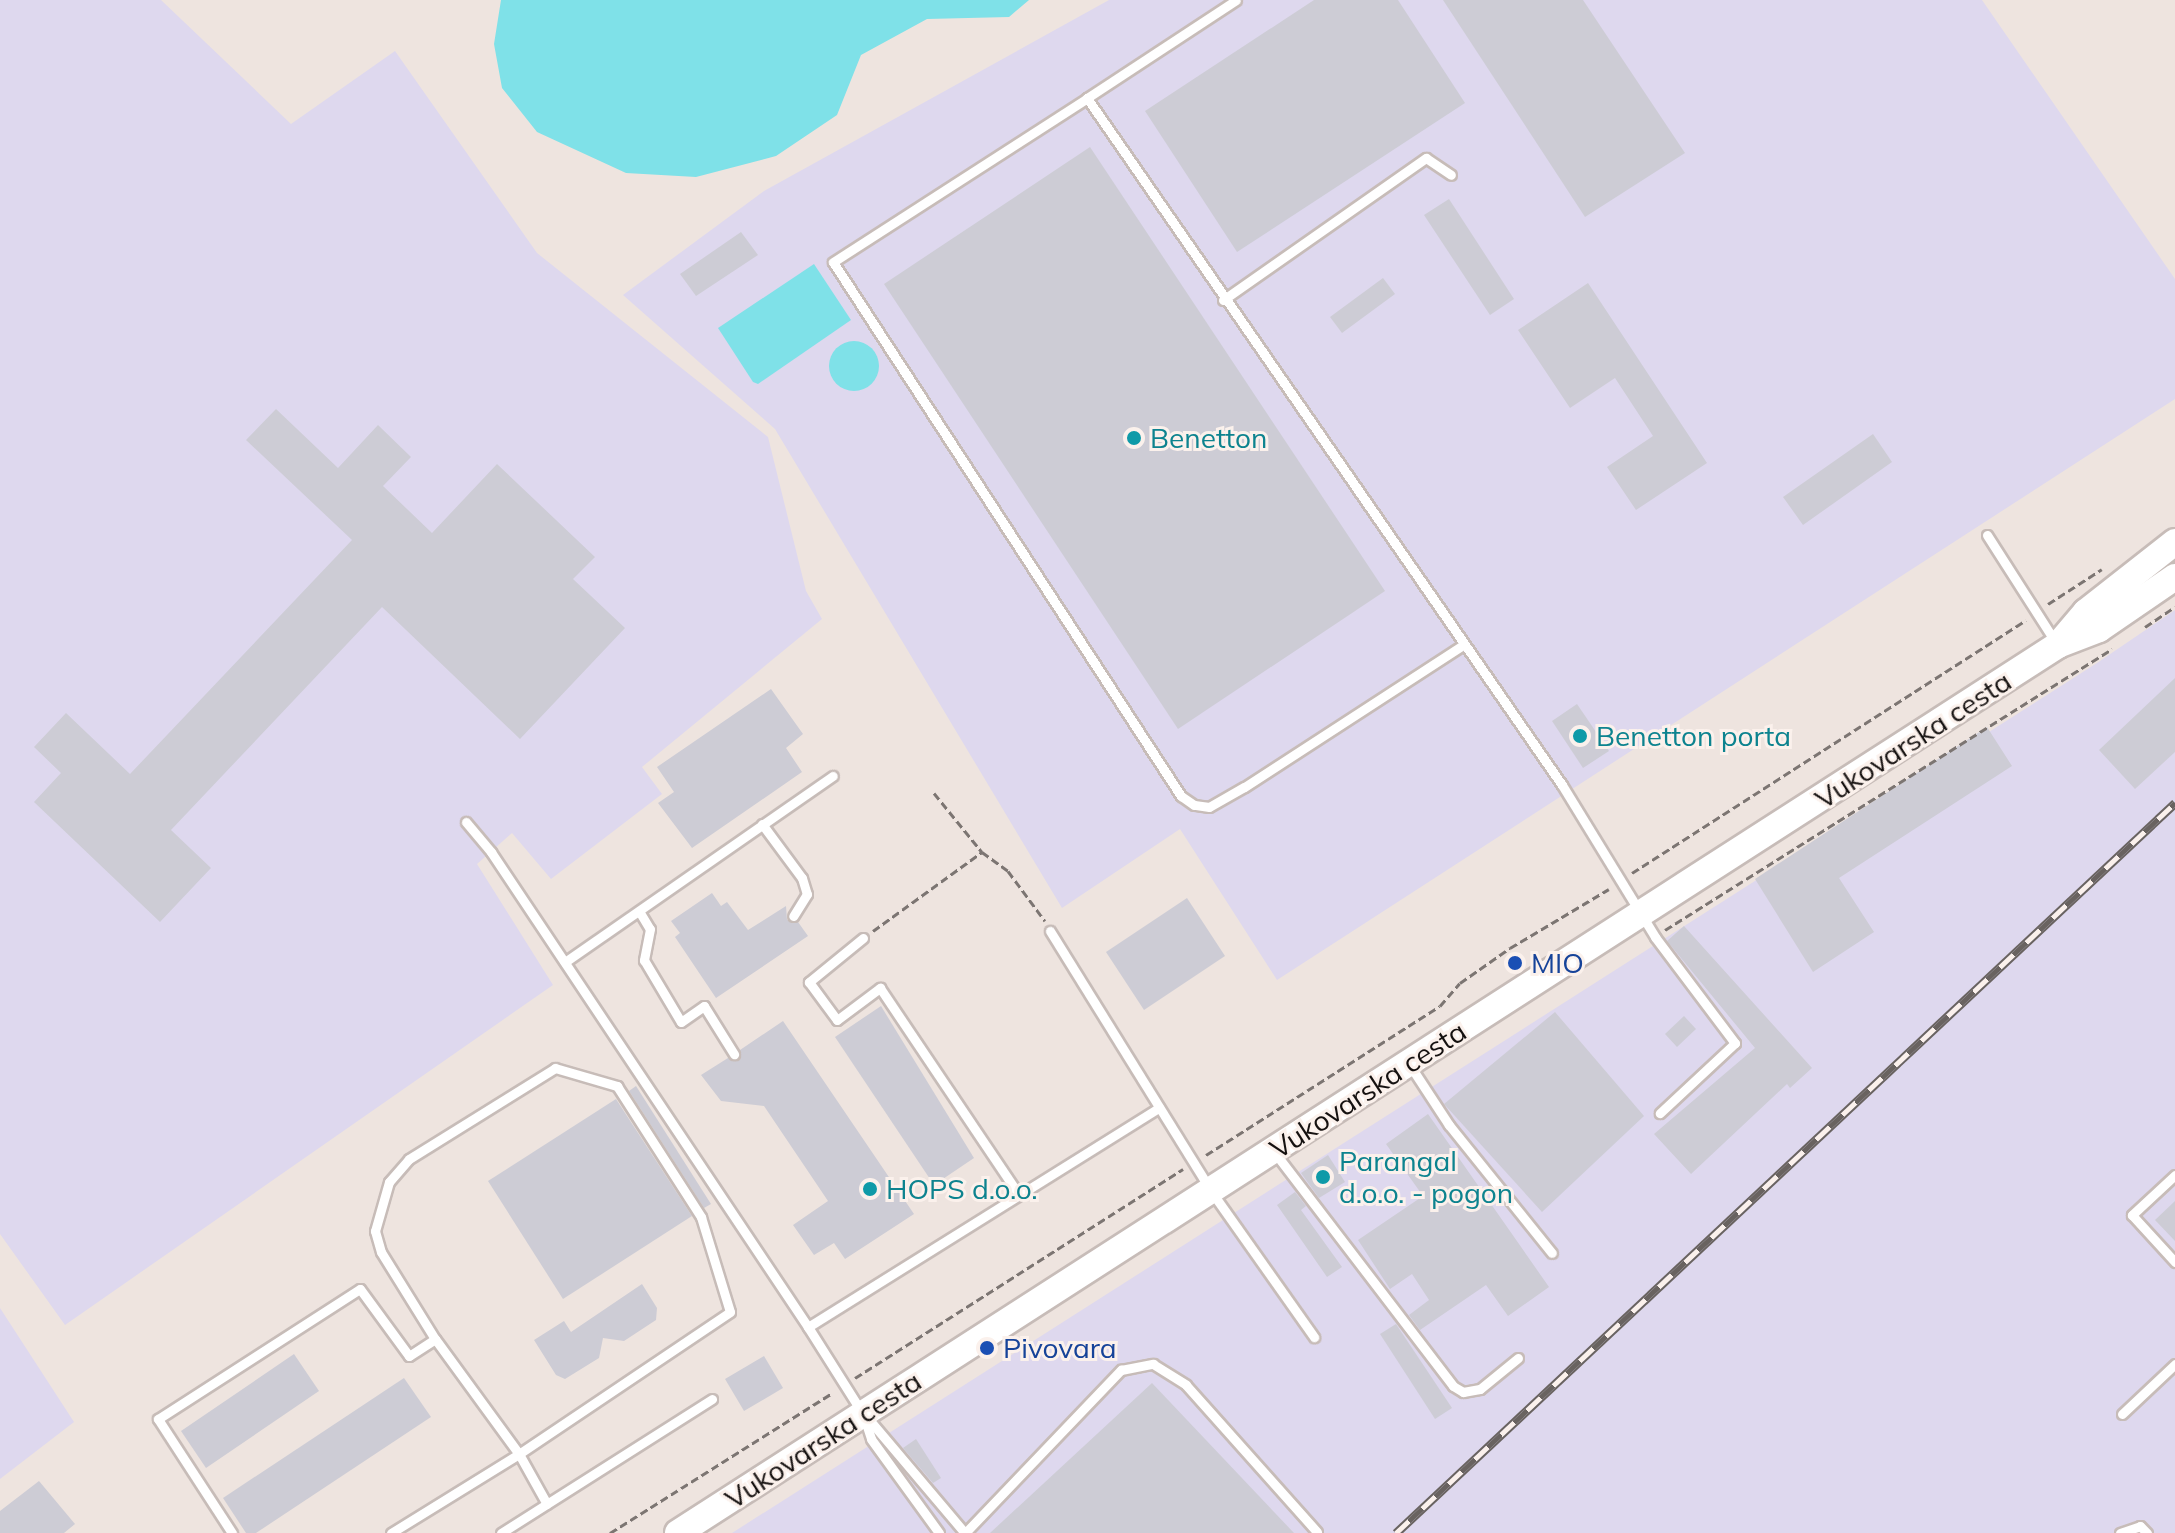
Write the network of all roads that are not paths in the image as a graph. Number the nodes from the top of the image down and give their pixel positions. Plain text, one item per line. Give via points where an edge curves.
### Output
1 (1236, 0) edge
2 (1087, 98) junction
3 (1451, 175) dead end
4 (1223, 300) junction
5 (1987, 535) dead end
6 (2175, 542) edge
7 (2175, 577) edge
8 (1463, 645) junction
9 (2058, 645) junction
10 (833, 776) dead end
11 (466, 822) dead end
12 (762, 824) junction
13 (639, 911) junction
14 (793, 916) dead end
15 (1650, 925) junction
16 (1050, 931) road end
17 (863, 938) road end
18 (565, 962) junction
19 (734, 1054) dead end
20 (1409, 1064) junction
21 (1159, 1108) junction
22 (1660, 1113) dead end
23 (1273, 1151) junction
24 (2175, 1175) edge
25 (1211, 1191) junction
26 (1019, 1195) junction
27 (1552, 1253) dead end
28 (2175, 1262) edge
29 (808, 1327) junction
30 (1314, 1337) dead end
31 (435, 1339) junction
32 (1518, 1358) dead end
33 (2175, 1364) edge
34 (712, 1399) dead end
35 (863, 1414) junction
36 (2122, 1414) dead end
37 (519, 1454) junction
38 (547, 1504) junction
39 (1317, 1532) edge
40 (232, 1533) edge
41 (391, 1533) edge
42 (501, 1533) edge
43 (678, 1533) edge
44 (939, 1533) edge
45 (965, 1533) edge
46 (2120, 1533) edge
47 (2147, 1533) edge

1 - 2 lane
2 - 4 lane
2 - 8 lane via 833,262 1181,796 1209,807
3 - 4 lane via 1426,158
4 - 8 lane
5 - 9 lane
6 - 9 main road, Vukovarska cesta via 2086,612
7 - 9 main road, Vukovarska cesta via 2099,629
8 - 15 lane
9 - 15 main road, Vukovarska cesta
10 - 12 lane
11 - 18 lane
12 - 13 lane
12 - 14 lane via 802,878 807,894
13 - 18 lane
13 - 19 lane via 650,929 644,960 681,1022 704,1006
15 - 20 main road, Vukovarska cesta
15 - 22 lane via 1735,1043
16 - 21 lane
17 - 26 lane via 809,982 837,1020 880,988
18 - 29 lane
20 - 23 main road, Vukovarska cesta
20 - 27 lane via 1449,1125
21 - 25 lane
21 - 26 lane
23 - 25 main road, Vukovarska cesta
23 - 32 lane via 1453,1386 1463,1392 1480,1389
24 - 28 lane via 2132,1215
25 - 30 lane
25 - 35 main road, Vukovarska cesta
26 - 29 lane
29 - 35 lane
31 - 37 lane
31 - 37 lane via 381,1252 375,1231 389,1182 409,1159 540,1074 555,1068 617,1086 701,1217 730,1312
31 - 40 lane via 409,1356 360,1289 158,1419
33 - 36 lane
34 - 38 lane
35 - 43 main road, Vukovarska cesta
35 - 44 lane via 871,1439
35 - 45 lane
37 - 38 lane
37 - 41 lane
38 - 42 lane
39 - 45 lane via 1186,1385 1153,1364 1121,1370
46 - 47 lane via 2140,1526

